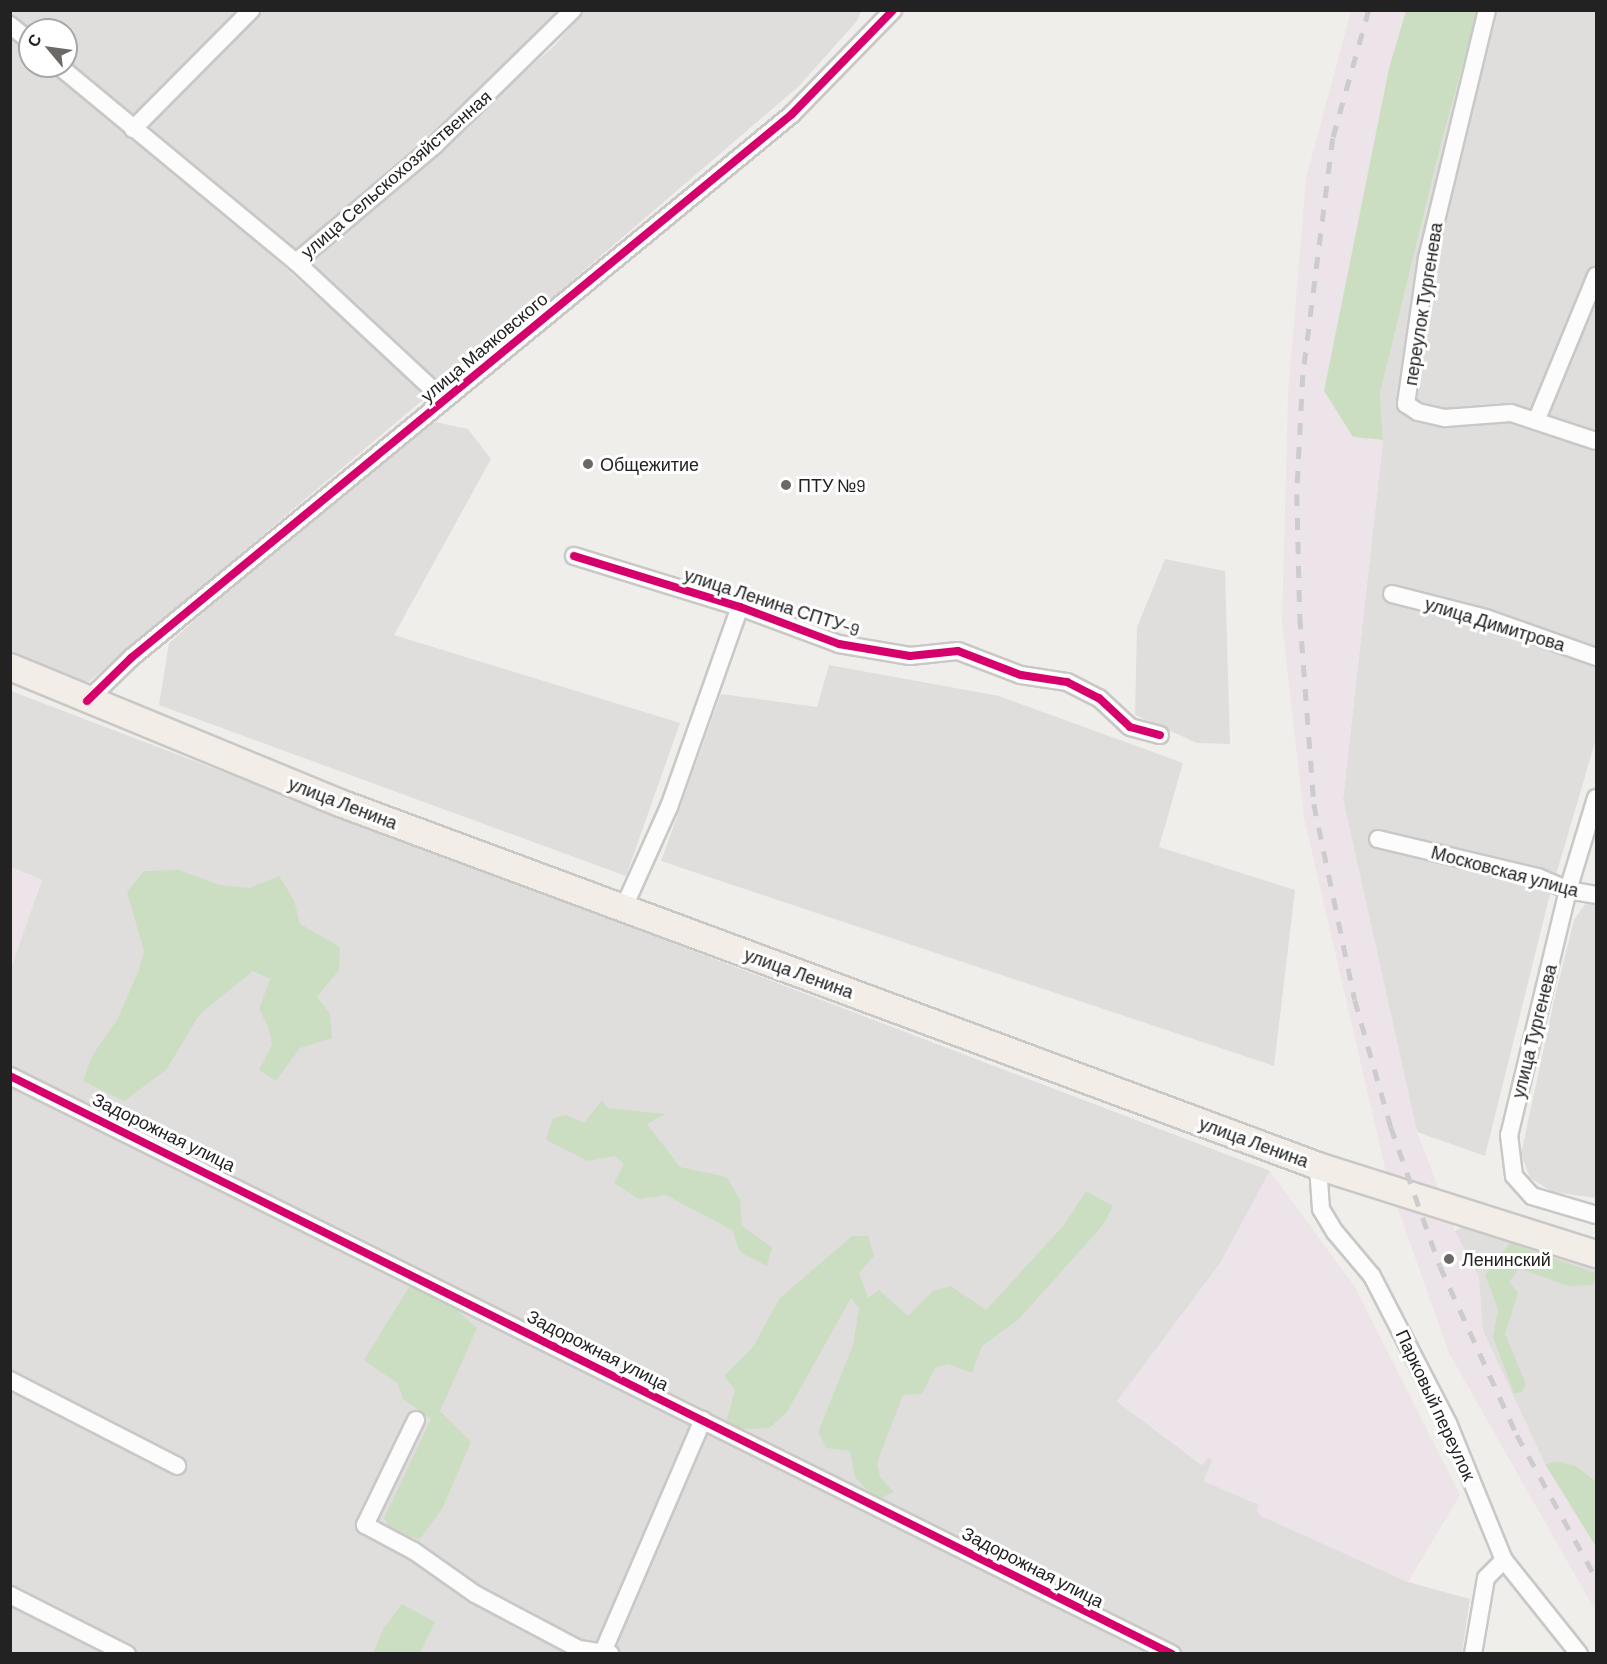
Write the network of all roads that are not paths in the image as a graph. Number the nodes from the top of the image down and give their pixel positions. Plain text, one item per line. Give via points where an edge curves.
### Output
1 (251, 10) edge
2 (573, 10) edge
3 (893, 10) edge
4 (1487, 10) edge
5 (73, 78) edge
6 (133, 129) junction
7 (296, 262) junction
8 (1596, 276) edge
9 (444, 400) junction
10 (1537, 419) junction
11 (1596, 441) edge
12 (574, 556) dead end
13 (1392, 594) dead end
14 (740, 607) junction
15 (1596, 657) edge
16 (10, 667) edge
17 (87, 701) junction
18 (1160, 735) dead end
19 (1596, 798) edge
20 (1378, 838) dead end
21 (1568, 890) junction
22 (1596, 895) edge
23 (624, 907) junction
24 (10, 1076) edge
25 (1318, 1166) junction
26 (1596, 1215) edge
27 (1596, 1254) edge
28 (10, 1380) edge
29 (416, 1420) dead end
30 (703, 1420) junction
31 (177, 1466) dead end
32 (1504, 1560) junction
33 (10, 1595) edge
34 (606, 1652) edge
35 (127, 1653) edge
36 (1172, 1653) edge
37 (1473, 1653) edge
38 (1579, 1653) edge

1 - 6 street
2 - 7 street, улица Сельскохозяйственная via 435,146
3 - 9 street, улица Маяковского via 792,114
4 - 10 street, переулок Тургенева via 1426,258 1406,404 1418,412 1445,418 1511,413
5 - 6 street
6 - 7 street
7 - 9 street
8 - 10 street
9 - 17 street, улица Маяковского via 131,658
10 - 11 street, переулок Тургенева
12 - 14 street, улица Ленина СПТУ-9
13 - 15 street, улица Димитрова via 1486,618
14 - 18 street, улица Ленина СПТУ-9 via 839,644 910,656 958,651 1021,675 1067,682 1099,698 1130,727
14 - 23 street via 669,807
16 - 17 main road, улица Ленина
17 - 23 main road, улица Ленина via 340,803
19 - 21 street, улица Тургенева
20 - 21 street, Московская улица via 1538,877
21 - 22 street, Московская улица
21 - 26 street, улица Тургенева via 1509,1134 1514,1176 1532,1196
23 - 25 main road, улица Ленина
24 - 30 street, Задорожная улица
25 - 27 main road, улица Ленина
25 - 32 street, Парковый переулок via 1321,1209 1372,1276 1448,1423
28 - 31 street
29 - 34 street via 365,1525 414,1551 475,1594 579,1649
30 - 34 street
30 - 36 street, Задорожная улица
32 - 37 street via 1485,1578
32 - 38 street, Парковый переулок
33 - 35 street

